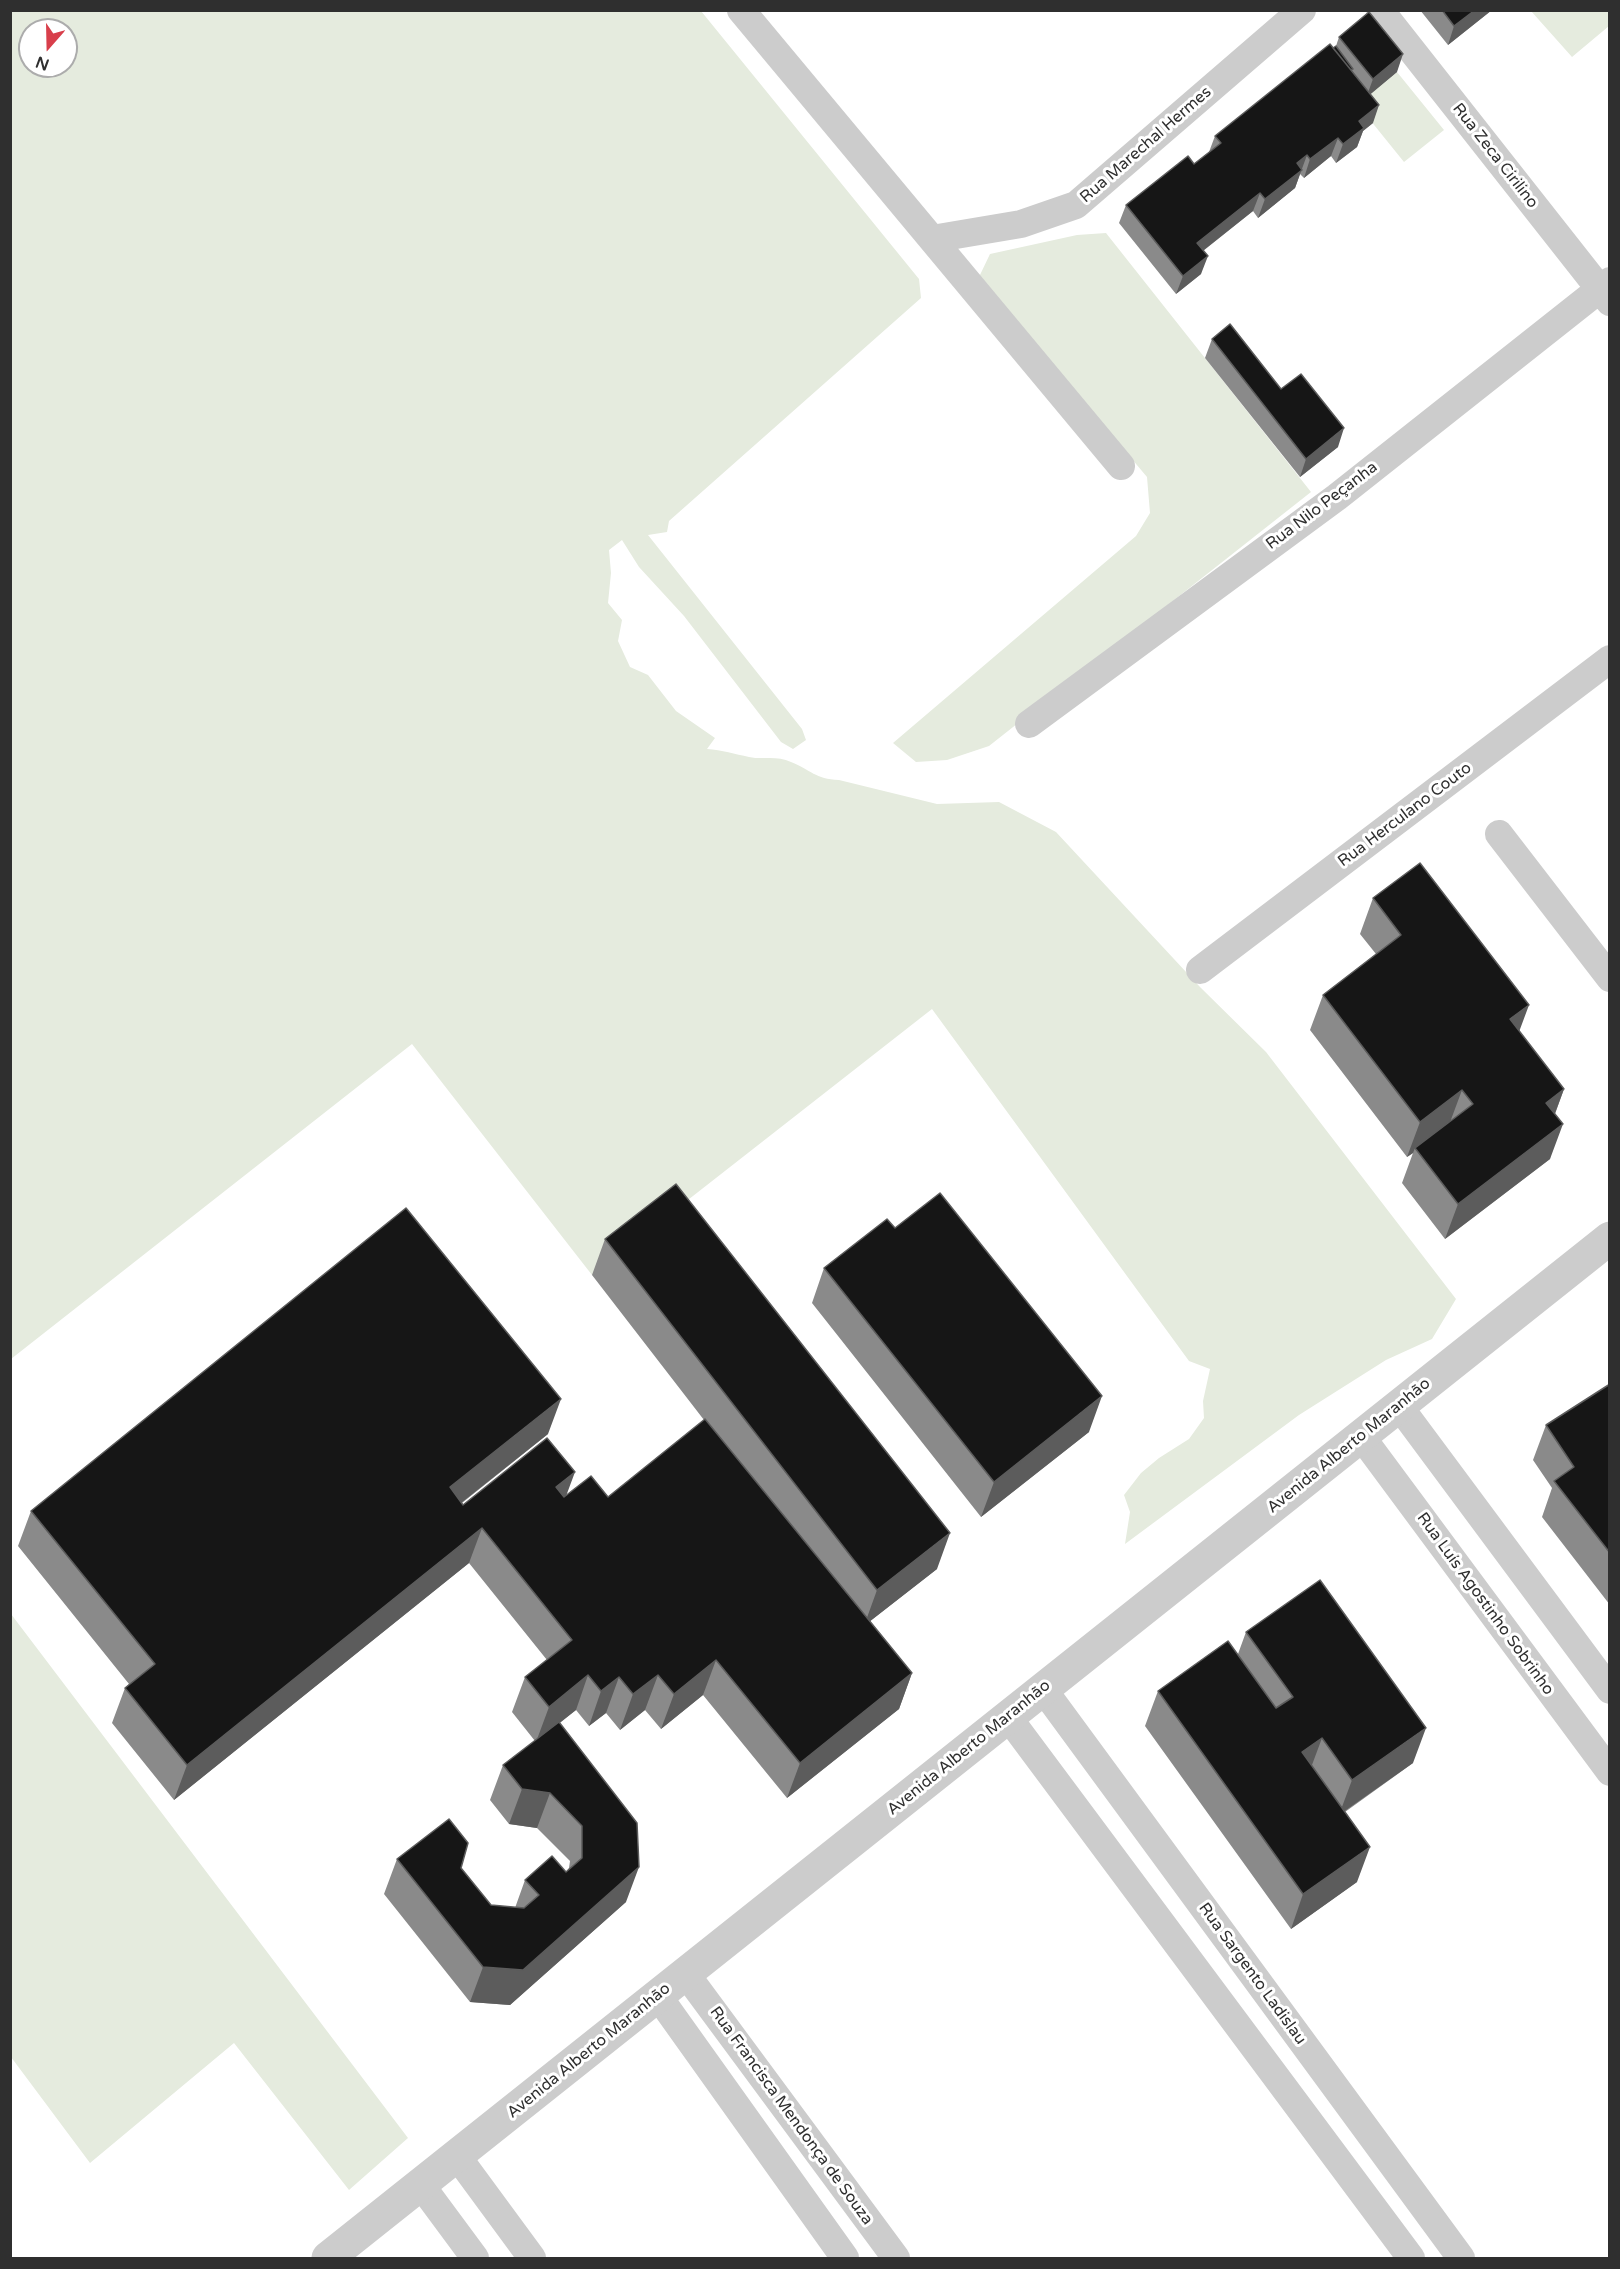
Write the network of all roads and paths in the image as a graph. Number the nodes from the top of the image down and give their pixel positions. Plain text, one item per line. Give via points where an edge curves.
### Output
1 (741, 10) edge
2 (1302, 10) edge
3 (1380, 10) edge
4 (932, 239) junction
5 (1606, 290) edge
6 (1121, 466) dead end
7 (1610, 659) edge
8 (1029, 724) dead end
9 (1499, 834) dead end
10 (1200, 970) dead end
11 (1610, 978) edge
12 (1610, 1238) edge
13 (1399, 1406) junction
14 (1361, 1436) junction
15 (1043, 1689) junction
16 (1610, 1690) edge
17 (1008, 1718) junction
18 (1610, 1772) edge
19 (686, 1974) junction
20 (658, 1996) junction
21 (457, 2156) junction
22 (421, 2185) junction
23 (328, 2259) edge
24 (475, 2259) edge
25 (531, 2259) edge
26 (846, 2259) edge
27 (896, 2259) edge
28 (1411, 2259) edge
29 (1461, 2259) edge

1 - 4 street
2 - 4 street, Rua Marechal Hermes via 1076,205 1021,224
3 - 5 street, Rua Zeca Cirilino
4 - 6 street
5 - 8 street, Rua Nilo Peçanha via 1337,497
7 - 10 street, Rua Herculano Couto
9 - 11 street
12 - 13 street, Avenida Alberto Maranhão
13 - 14 street, Avenida Alberto Maranhão
13 - 16 street
14 - 15 street, Avenida Alberto Maranhão
14 - 18 street, Rua Luís Agostinho Sobrinho
15 - 17 street, Avenida Alberto Maranhão
15 - 29 street, Rua Sargento Ladislau
17 - 19 street, Avenida Alberto Maranhão
17 - 28 street
19 - 20 street, Avenida Alberto Maranhão
19 - 27 street, Rua Francisca Mendonça de Souza
20 - 21 street, Avenida Alberto Maranhão
20 - 26 street
21 - 22 street, Avenida Alberto Maranhão
21 - 25 street
22 - 23 street, Avenida Alberto Maranhão
22 - 24 street

